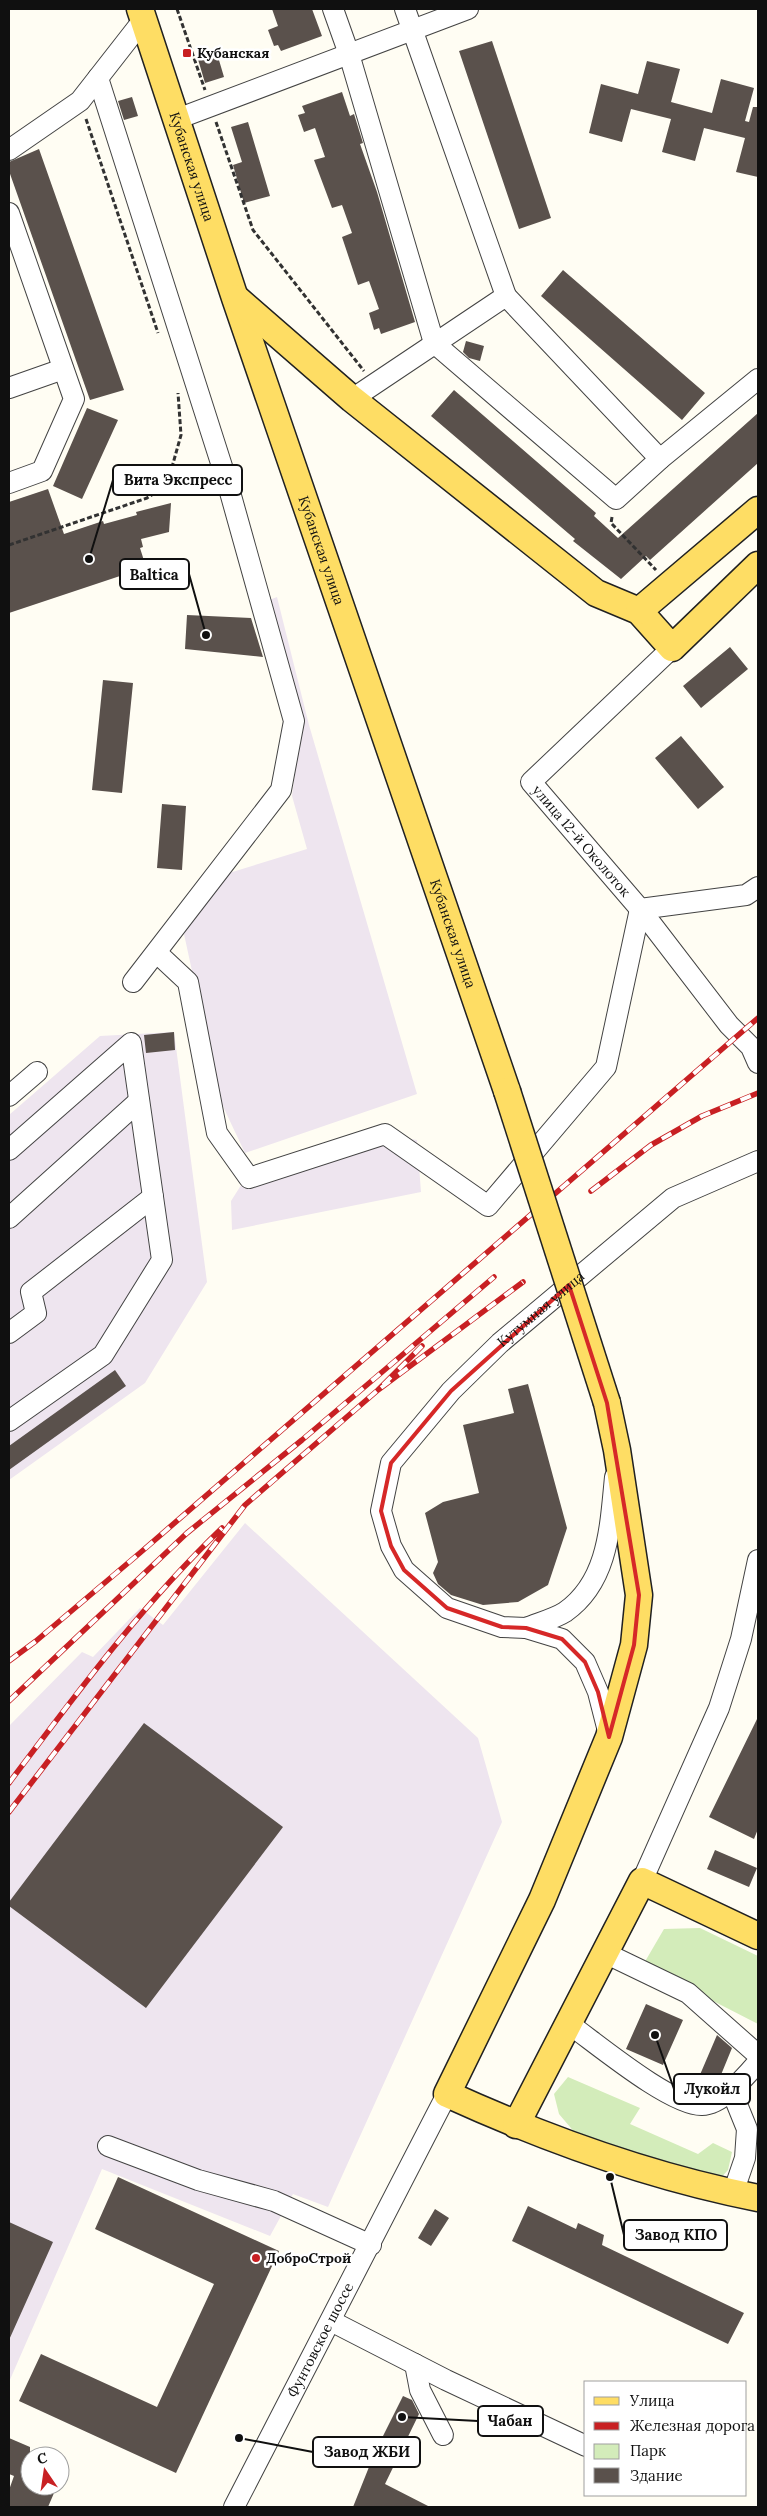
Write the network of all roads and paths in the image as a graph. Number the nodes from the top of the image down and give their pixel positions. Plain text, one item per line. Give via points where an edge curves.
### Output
1 (177, 9) edge
2 (333, 9) edge
3 (405, 9) edge
4 (468, 9) edge
5 (142, 14) edge
6 (412, 30) junction
7 (349, 54) junction
8 (98, 78) junction
9 (80, 101) junction
10 (211, 107) junction
11 (177, 119) junction
12 (9, 150) edge
13 (10, 219) edge
14 (506, 296) junction
15 (235, 298) junction
16 (159, 337) dead end
17 (434, 343) junction
18 (63, 369) junction
19 (758, 379) edge
20 (175, 384) dead end
21 (374, 384) junction
22 (9, 388) edge
23 (352, 399) junction
24 (660, 460) junction
25 (9, 483) edge
26 (616, 499) junction
27 (758, 510) edge
28 (9, 545) edge
29 (758, 565) edge
30 (661, 575) dead end
31 (639, 611) junction
32 (672, 648) junction
33 (758, 886) edge
34 (640, 909) junction
35 (157, 953) junction
36 (133, 982) dead end
37 (758, 1063) edge
38 (38, 1072) dead end
39 (9, 1096) edge
40 (139, 1101) junction
41 (9, 1150) edge
42 (758, 1161) edge
43 (153, 1197) junction
44 (9, 1218) edge
45 (9, 1333) edge
46 (9, 1422) edge
47 (617, 1450) junction
48 (758, 1560) edge
49 (753, 1608) edge
50 (526, 1628) junction
51 (609, 1737) junction
52 (642, 1881) junction
53 (758, 1936) edge
54 (605, 1953) junction
55 (569, 2024) junction
56 (758, 2055) edge
57 (758, 2062) edge
58 (732, 2092) junction
59 (447, 2094) junction
60 (516, 2125) junction
61 (108, 2146) dead end
62 (733, 2193) junction
63 (758, 2198) edge
64 (371, 2245) junction
65 (331, 2321) junction
66 (415, 2364) junction
67 (444, 2434) dead end
68 (584, 2445) edge
69 (234, 2507) edge

1 - 10 path
2 - 7 street
3 - 6 street
4 - 6 street
5 - 8 street
5 - 11 main road, Кубанская улица
6 - 7 street
6 - 14 street
7 - 10 street
7 - 17 street
8 - 9 street
8 - 35 street via 228,485 294,721 281,790
9 - 12 street
9 - 16 path
10 - 11 street
10 - 21 path via 253,230
11 - 15 main road, Кубанская улица
13 - 18 street
14 - 17 street
14 - 24 street
15 - 23 main road
15 - 47 main road, Кубанская улица, bridge via 508,1091 607,1403
17 - 21 street
17 - 26 street
18 - 22 street
18 - 25 street via 74,399 42,471
19 - 24 street
20 - 28 path via 181,434 167,485 147,498
21 - 23 street
23 - 31 main road via 596,592
24 - 26 street
26 - 30 path via 611,524
27 - 31 main road
29 - 32 main road
31 - 32 main road
32 - 34 street, улица 12-й Околоток via 531,782
33 - 34 street, улица 12-й Околоток via 746,895
34 - 35 street via 606,1067 488,1206 385,1134 250,1178 217,1133 188,982
34 - 37 street via 729,1025 751,1047
35 - 36 street
38 - 39 street
40 - 41 street via 130,1043
40 - 43 street
40 - 44 street
42 - 50 street, Кутумная улица via 672,1198 500,1343 451,1391 391,1463 381,1511 391,1546 404,1570 447,1608 502,1627
43 - 45 street via 30,1292 36,1314
43 - 46 street via 162,1260 103,1355
47 - 50 street via 606,1551 592,1584 577,1603 563,1613
47 - 51 main road, Кубанская улица via 639,1596 634,1645
48 - 49 street
49 - 52 street via 718,1708
50 - 51 street via 562,1639 585,1662 598,1692
51 - 59 main road, Кубанская улица via 542,1900
52 - 53 main road
52 - 54 main road
54 - 55 main road
54 - 56 street via 688,1993
55 - 58 street via 676,2099 702,2105
55 - 60 main road
57 - 58 street
58 - 62 street via 747,2129 746,2158
59 - 60 main road
59 - 64 street, Фунтовское шоссе
60 - 62 main road via 621,2161
61 - 64 street via 198,2180 274,2201
62 - 63 main road
64 - 65 street, Фунтовское шоссе
65 - 66 street
65 - 69 street, Фунтовское шоссе
66 - 67 street via 420,2390
66 - 68 street

